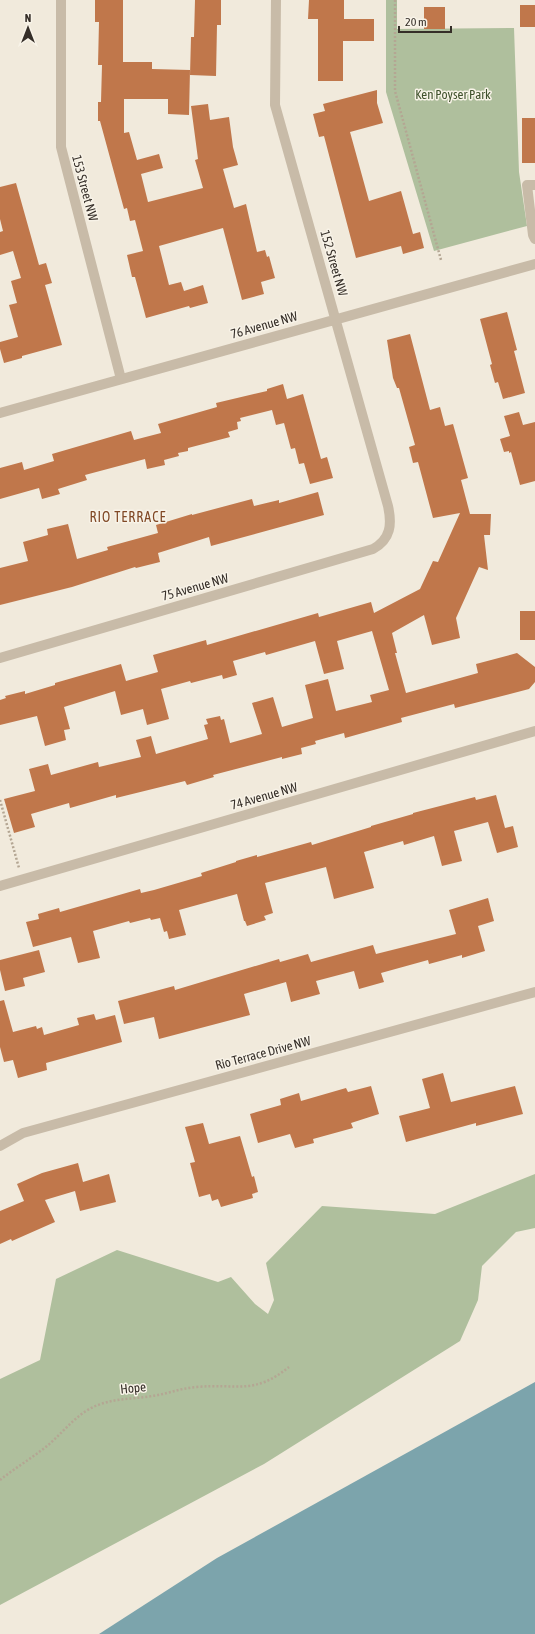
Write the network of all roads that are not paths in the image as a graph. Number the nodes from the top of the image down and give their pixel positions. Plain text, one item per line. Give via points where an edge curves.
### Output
1 (61, 0) edge
2 (276, 0) edge
3 (535, 185) edge
4 (535, 239) edge
5 (535, 264) edge
6 (336, 319) junction
7 (121, 378) junction
8 (0, 413) edge
9 (389, 530) joint
10 (0, 658) edge
11 (535, 731) edge
12 (0, 886) edge
13 (535, 992) edge
14 (0, 1146) edge

1 - 7 street, 153 Street NW via 61,147
2 - 6 street, 152 Street NW via 275,105
3 - 4 street via 527,185
5 - 6 street, 76 Avenue NW
6 - 7 street, 76 Avenue NW
6 - 9 street, 152 Street NW via 388,506 391,524
7 - 8 street, 76 Avenue NW
9 - 10 street, 75 Avenue NW via 386,539 373,549
11 - 12 street, 74 Avenue NW
13 - 14 street, Rio Terrace Drive NW via 23,1133

